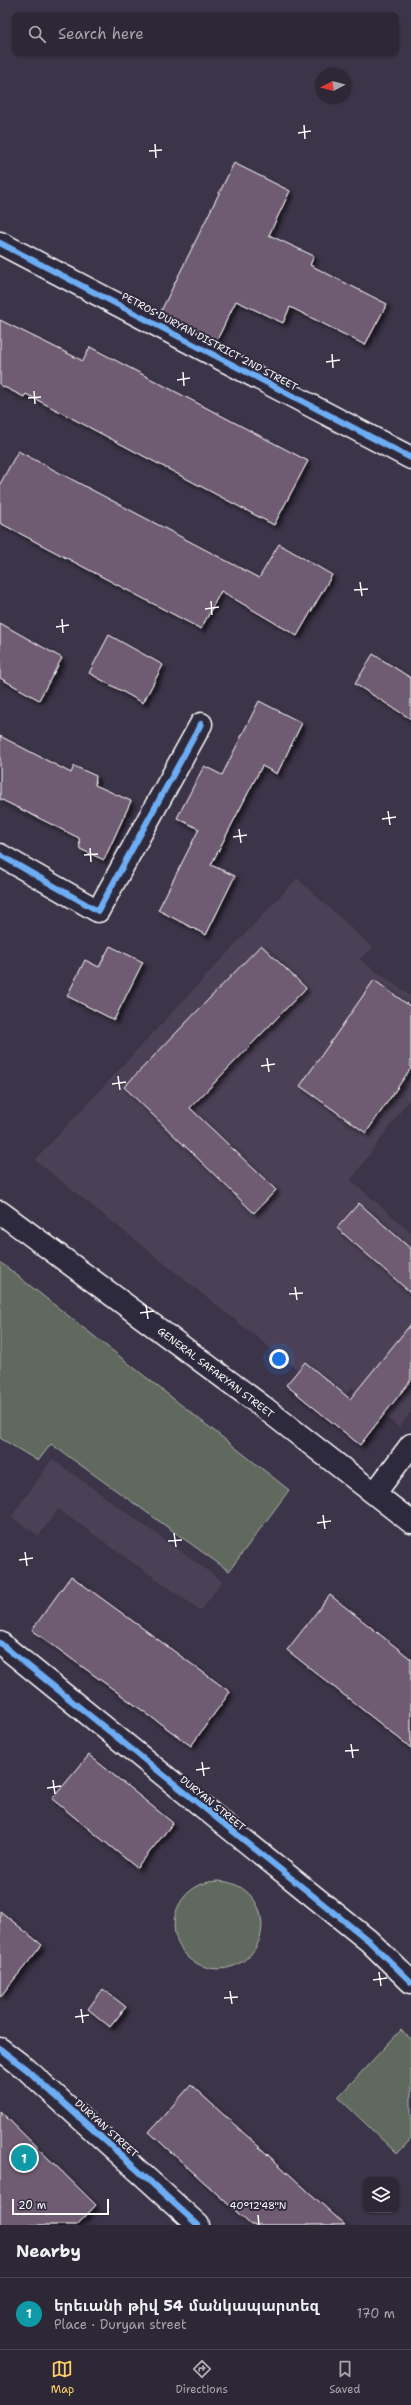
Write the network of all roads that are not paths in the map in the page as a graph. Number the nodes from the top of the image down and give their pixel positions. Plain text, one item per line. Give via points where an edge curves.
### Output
1 (0, 243) edge
2 (411, 458) edge
3 (201, 724) dead end
4 (0, 855) edge
5 (0, 1212) edge
6 (411, 1446) edge
7 (375, 1493) junction
8 (411, 1522) edge
9 (0, 1643) edge
10 (411, 1982) edge
11 (0, 2049) edge
12 (198, 2225) edge

1 - 2 street, PETROS DURYAN DISTRICT 2ND STREET
3 - 4 street via 98,911
5 - 7 street, GENERAL SAFARYAN STREET
6 - 7 street
7 - 8 street, GENERAL SAFARYAN STREET
9 - 10 street, DURYAN STREET via 369,1941
11 - 12 street, DURYAN STREET

